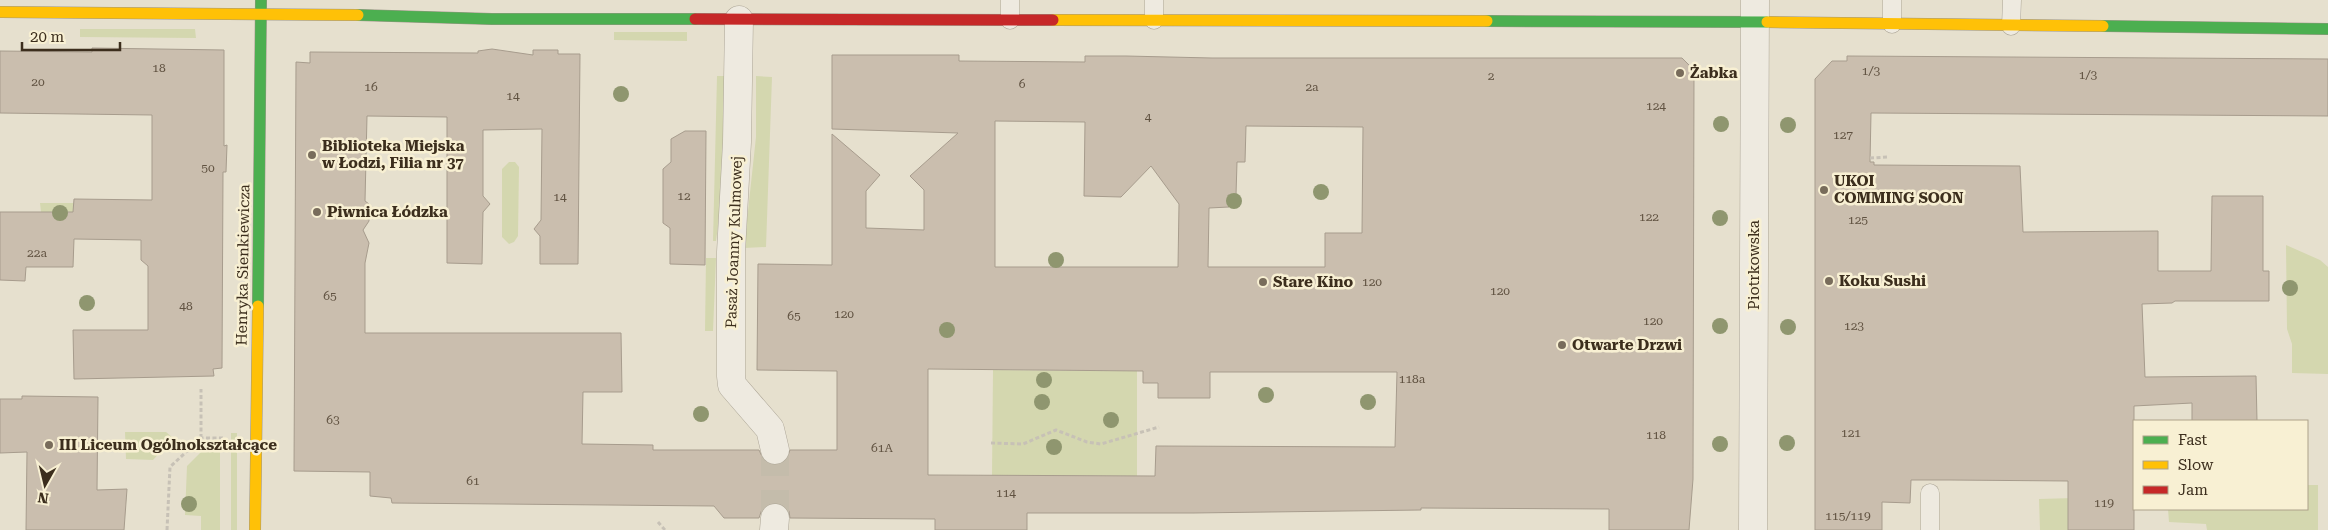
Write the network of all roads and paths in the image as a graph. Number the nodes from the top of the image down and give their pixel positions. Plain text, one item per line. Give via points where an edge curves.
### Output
1 (261, 0) edge
2 (1010, 0) edge
3 (1154, 0) edge
4 (1892, 0) edge
5 (2012, 0) edge
6 (1755, 11) edge
7 (0, 12) edge
8 (260, 13) junction
9 (739, 20) junction
10 (1010, 20) junction
11 (1154, 20) junction
12 (1892, 24) junction
13 (2011, 26) junction
14 (2328, 29) edge
15 (1889, 157) dead end
16 (1870, 158) dead end
17 (200, 389) dead end
18 (1159, 427) dead end
19 (200, 438) junction
20 (225, 438) dead end
21 (991, 444) dead end
22 (775, 450) tunnel mouth
23 (1930, 493) dead end
24 (658, 522) dead end
25 (167, 530) edge
26 (255, 530) edge
27 (665, 530) edge
28 (1753, 530) edge
29 (1930, 530) edge

1 - 8 street, Henryka Sienkiewicza
2 - 10 lane
3 - 11 lane
4 - 12 lane
5 - 13 lane
6 - 11 street
6 - 12 street
6 - 28 street, Piotrkowska
7 - 8 street
8 - 9 street
8 - 26 street, Henryka Sienkiewicza
9 - 10 street
9 - 22 street, Pasaż Joanny Kulmowej via 731,252 731,376 732,385 770,429
10 - 11 street
12 - 13 street
13 - 14 street
15 - 16 path
17 - 19 path
18 - 21 path via 1101,444 1056,430 1023,444
19 - 20 path
19 - 25 path via 170,467
23 - 29 lane
24 - 27 path

